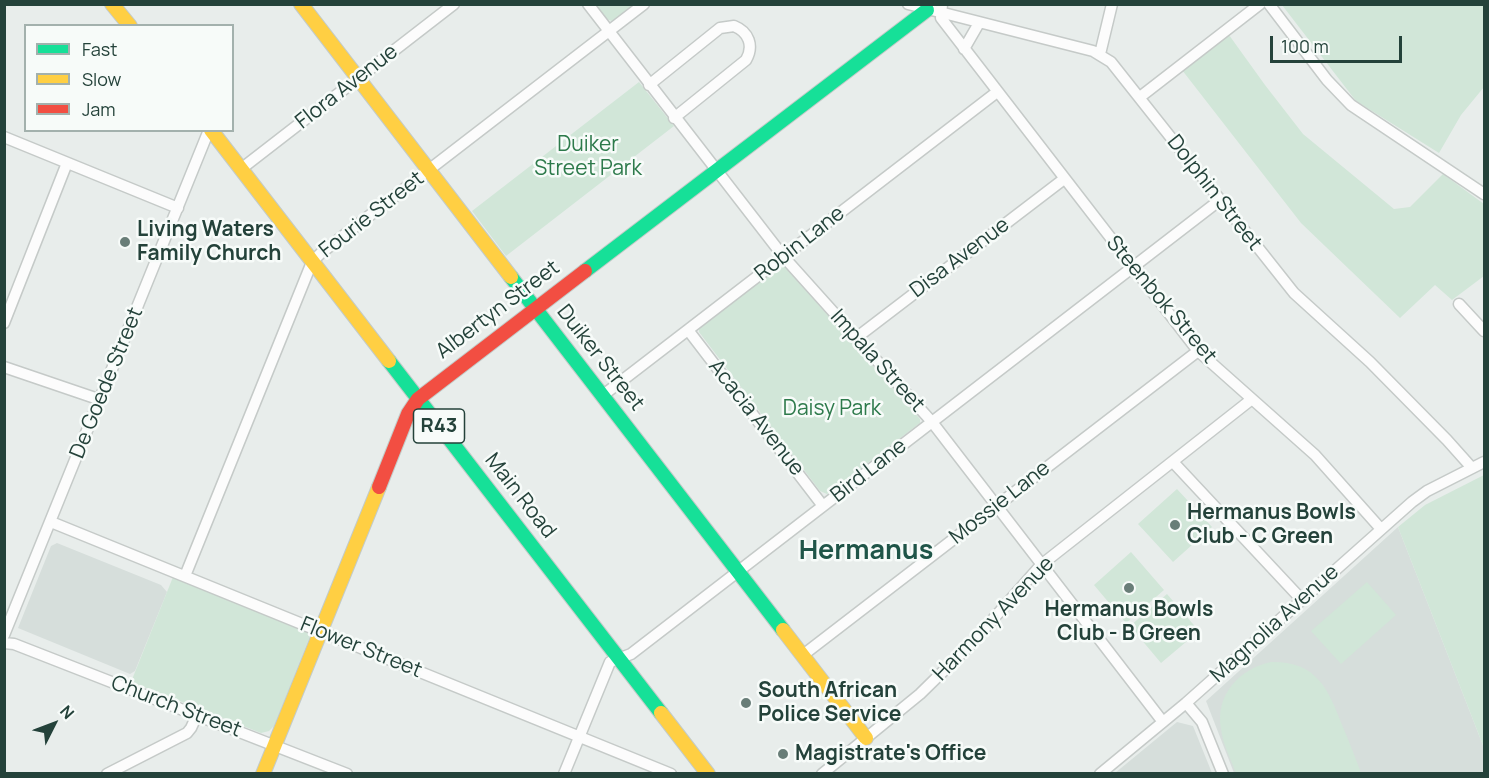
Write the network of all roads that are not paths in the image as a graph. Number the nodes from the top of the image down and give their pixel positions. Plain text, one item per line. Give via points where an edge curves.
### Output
1 (301, 4) edge
2 (588, 4) edge
3 (644, 4) edge
4 (908, 4) edge
5 (1112, 4) edge
6 (1260, 4) edge
7 (1269, 4) edge
8 (449, 6) edge
9 (937, 9) edge
10 (979, 23) junction
11 (608, 32) junction
12 (964, 48) junction
13 (1100, 54) junction
14 (358, 79) junction
15 (649, 85) junction
16 (997, 92) junction
17 (1140, 97) junction
18 (674, 118) junction
19 (209, 132) edge
20 (212, 132) edge
21 (4, 137) edge
22 (67, 163) junction
23 (241, 169) junction
24 (429, 170) junction
25 (715, 171) junction
26 (1064, 179) junction
27 (1485, 194) edge
28 (1220, 200) junction
29 (178, 208) junction
30 (783, 256) junction
31 (312, 262) junction
32 (1132, 268) junction
33 (1459, 304) dead end
34 (535, 309) junction
35 (4, 322) edge
36 (688, 330) junction
37 (1485, 331) edge
38 (856, 338) junction
39 (1198, 351) junction
40 (4, 367) edge
41 (602, 396) junction
42 (418, 399) junction
43 (1252, 399) junction
44 (101, 400) junction
45 (932, 422) junction
46 (1173, 462) junction
47 (1485, 462) edge
48 (1472, 468) junction
49 (824, 506) junction
50 (996, 507) junction
51 (51, 522) junction
52 (1381, 529) junction
53 (1041, 565) junction
54 (738, 572) junction
55 (184, 576) junction
56 (1302, 600) junction
57 (320, 631) junction
58 (4, 635) edge
59 (4, 643) edge
60 (803, 656) junction
61 (619, 659) junction
62 (1186, 703) junction
63 (196, 715) junction
64 (1163, 722) junction
65 (579, 736) junction
66 (866, 738) junction
67 (274, 745) junction
68 (704, 772) edge
69 (107, 774) edge
70 (263, 774) edge
71 (347, 774) edge
72 (564, 774) edge
73 (671, 774) edge
74 (822, 774) edge
75 (1100, 774) edge
76 (1223, 774) edge

1 - 14 street, Duiker Street
2 - 11 street, Impala Street
3 - 11 street, Fourie Street
4 - 9 street, Dolphin Street
5 - 13 street
6 - 17 street
7 - 27 street via 1351,105
8 - 14 street, Flora Avenue
9 - 10 street, Dolphin Street
9 - 12 street, Steenbok Street
9 - 25 street, Albertyn Street
10 - 12 street
10 - 13 street, Dolphin Street
11 - 15 street, Impala Street
11 - 24 street, Fourie Street
12 - 16 street, Steenbok Street
13 - 17 street, Dolphin Street
14 - 23 street, Flora Avenue
14 - 24 street, Duiker Street
15 - 18 street, Impala Street
15 - 18 street via 720,28 734,26 747,35 751,48 746,60
16 - 26 street, Steenbok Street
16 - 30 street, Robin Lane
17 - 28 street, Dolphin Street
18 - 25 street, Impala Street
19 - 29 street, De Goede Street
20 - 23 street, Main Road / R43
21 - 22 street
22 - 29 street
22 - 35 street
23 - 31 street, Main Road / R43
24 - 31 street, Fourie Street
24 - 34 street, Duiker Street
25 - 30 street, Impala Street
25 - 34 street, Albertyn Street
26 - 32 street, Steenbok Street
26 - 38 street, Disa Avenue
28 - 32 street, Bird Lane
28 - 48 street, Dolphin Street via 1294,293 1370,362
29 - 44 street, De Goede Street
30 - 36 street, Robin Lane
30 - 38 street, Impala Street
31 - 42 street, Main Road / R43
31 - 55 street, Fourie Street
32 - 39 street, Steenbok Street
32 - 45 street, Bird Lane
33 - 37 street
34 - 41 street, Duiker Street
34 - 42 street, Albertyn Street
36 - 41 street, Robin Lane
36 - 49 street, Acacia Avenue
38 - 45 street, Impala Street
39 - 43 street, Steenbok Street
39 - 50 street, Mossie Lane
40 - 44 street
41 - 54 street, Duiker Street
42 - 57 street, Albertyn Street via 408,414
42 - 61 street, Main Road / R43
43 - 46 street, Harmony Avenue
43 - 52 street, Steenbok Street via 1315,454
44 - 51 street, De Goede Street
45 - 49 street, Bird Lane
45 - 50 street, Impala Street
46 - 53 street, Harmony Avenue
46 - 56 street
47 - 48 street, Magnolia Avenue
48 - 52 street, Magnolia Avenue via 1412,501
49 - 54 street, Bird Lane
50 - 53 street, Impala Street
50 - 60 street, Mossie Lane
51 - 55 street, Flower Street
51 - 58 street, De Goede Street
52 - 56 street, Magnolia Avenue
53 - 64 street, Impala Street
53 - 66 street, Harmony Avenue via 961,655
54 - 60 street, Duiker Street
54 - 61 street, Bird Lane via 631,654
55 - 57 street, Flower Street
56 - 62 street, Magnolia Avenue
57 - 65 street, Flower Street
57 - 67 street, Albertyn Street
59 - 63 street, Church Street
60 - 66 street, Duiker Street
61 - 65 street, Bird Lane via 607,666
61 - 68 street, Main Road / R43
62 - 64 street, Magnolia Avenue
62 - 76 street via 1202,722
63 - 67 street, Church Street
63 - 69 street via 187,733
64 - 75 street, Magnolia Avenue
65 - 72 street, Bird Lane
65 - 73 street, Flower Street
66 - 74 street, Harmony Avenue
67 - 70 street, Albertyn Street
67 - 71 street, Church Street

